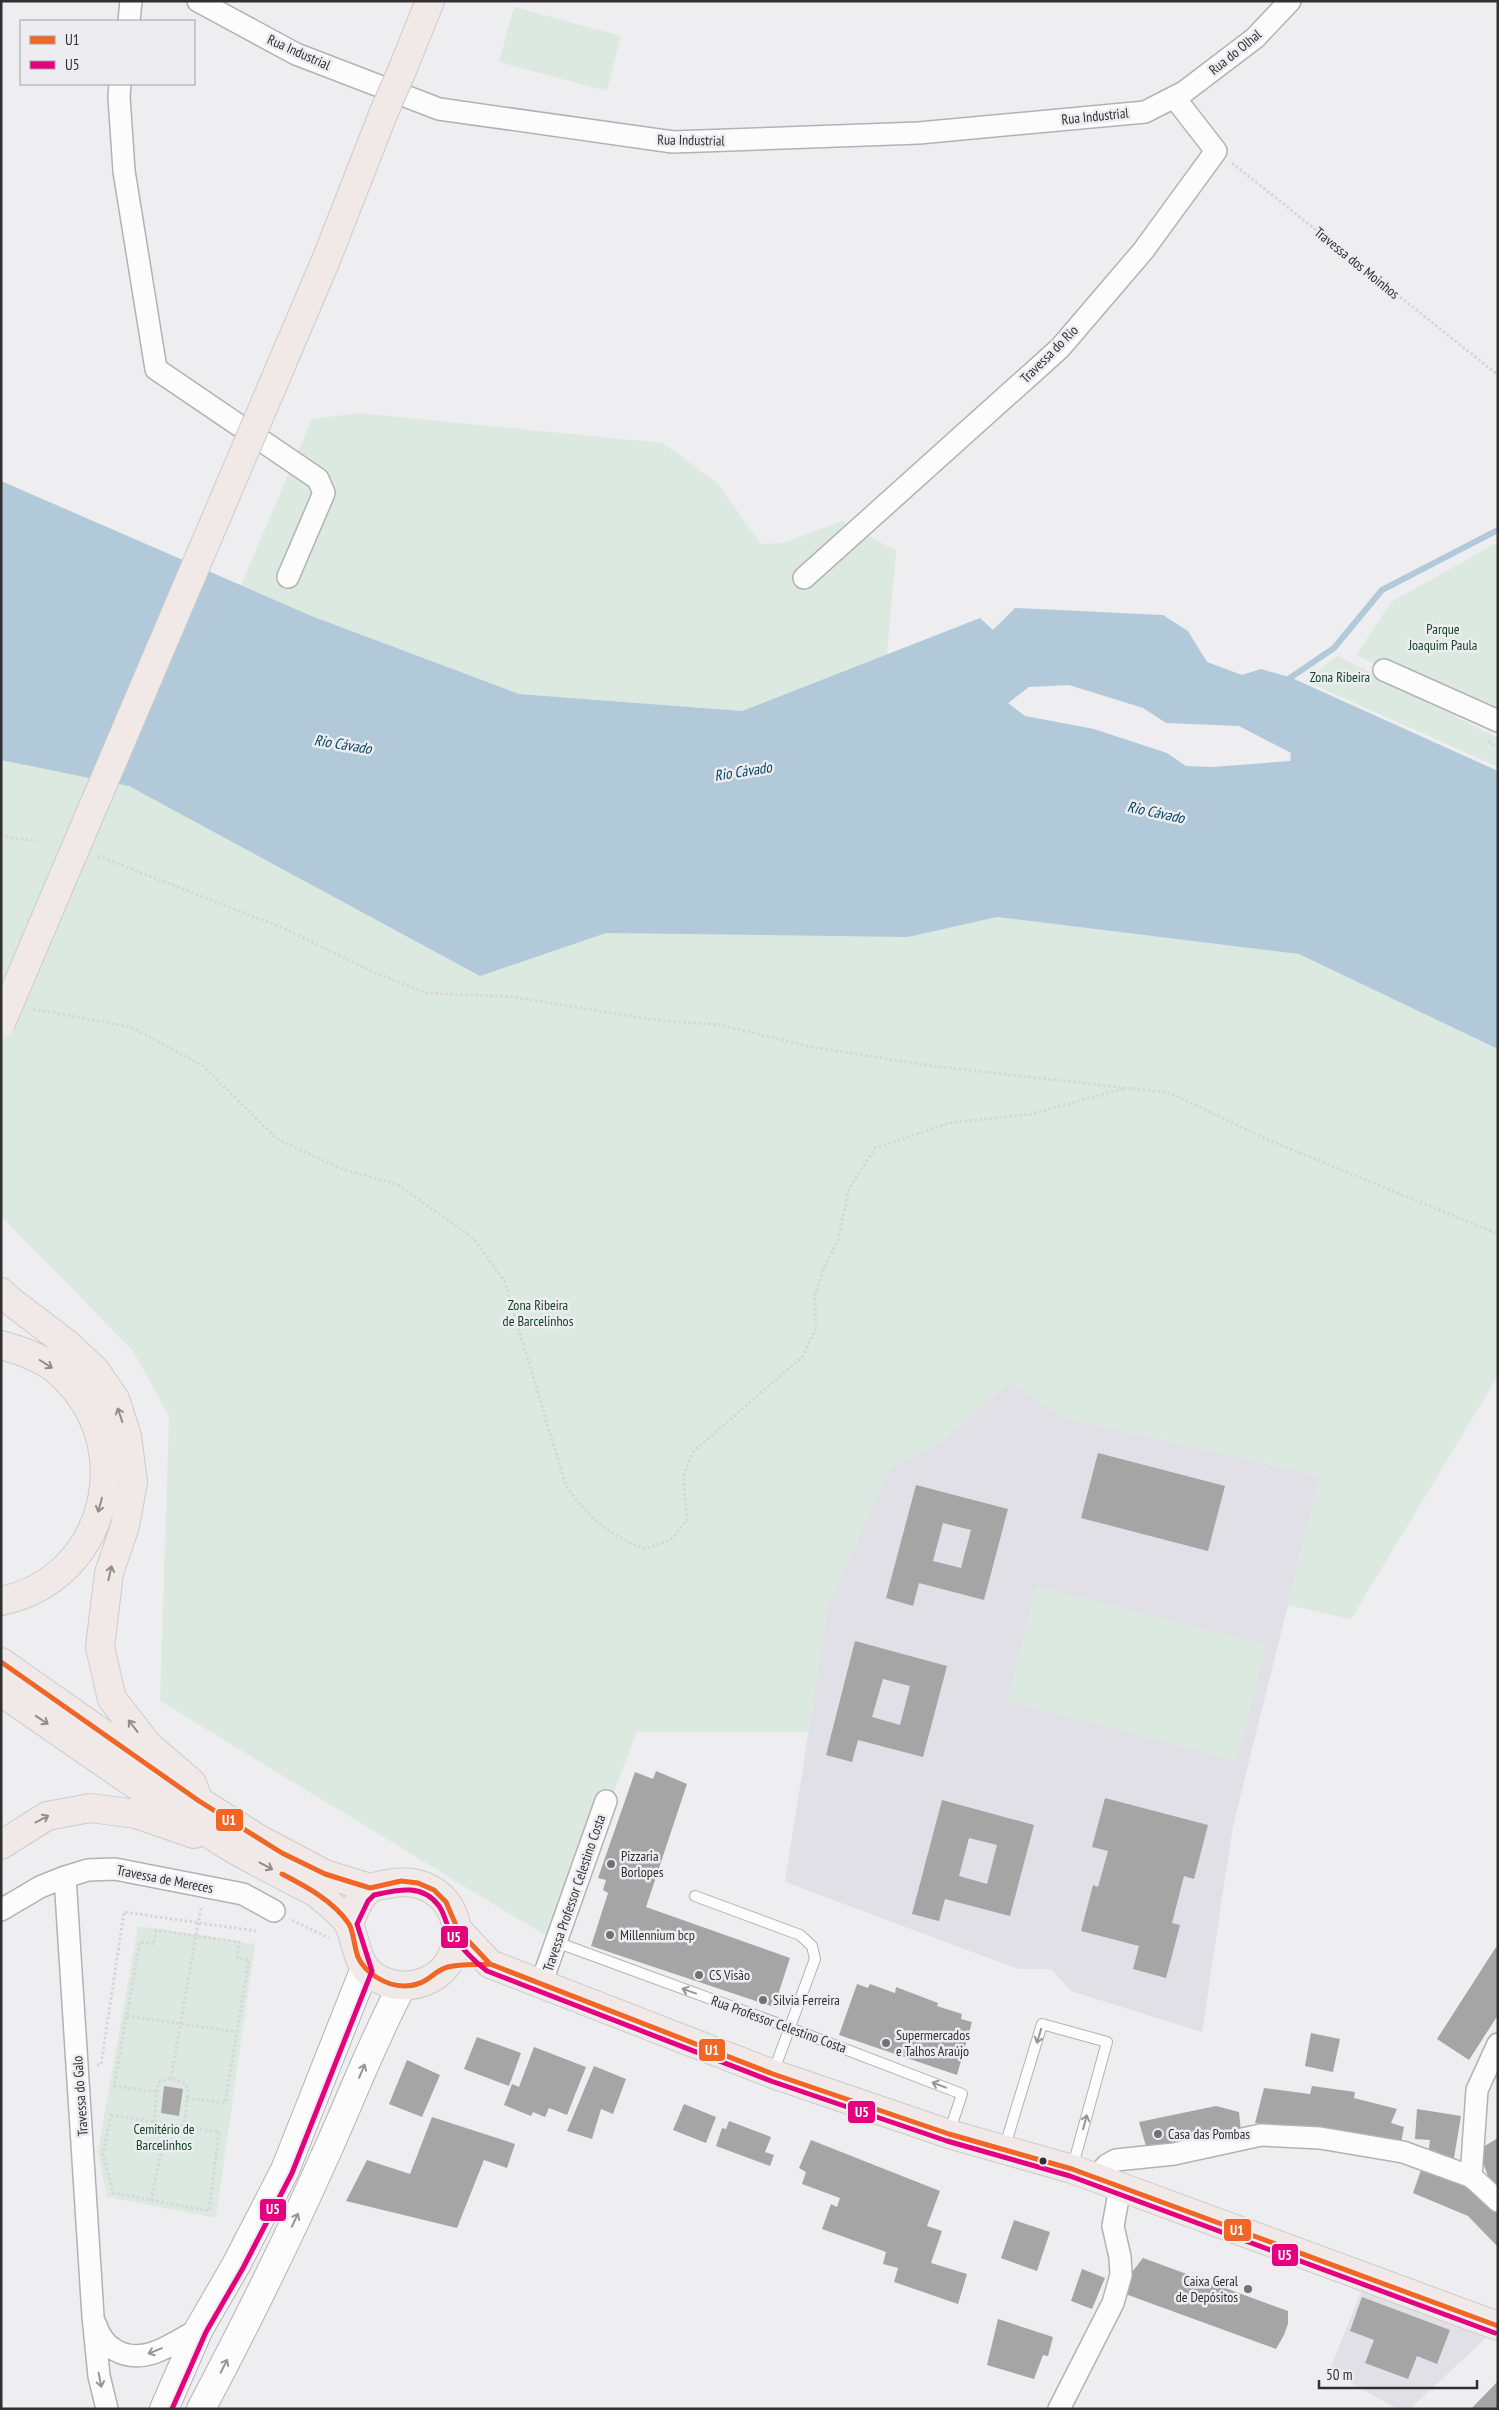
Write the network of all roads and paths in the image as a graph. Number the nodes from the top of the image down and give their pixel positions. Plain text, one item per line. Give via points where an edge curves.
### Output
1 (131, 1) edge
2 (198, 1) edge
3 (414, 1) edge
4 (430, 1) edge
5 (1290, 1) edge
6 (129, 20) edge
7 (394, 69) junction
8 (120, 85) edge
9 (1174, 97) junction
10 (1216, 150) junction
11 (320, 253) junction
12 (1498, 375) edge
13 (288, 577) dead end
14 (804, 578) dead end
15 (1384, 670) dead end
16 (1498, 721) edge
17 (1, 836) edge
18 (37, 842) dead end
19 (90, 852) dead end
20 (1, 980) edge
21 (29, 1008) dead end
22 (1, 1023) edge
23 (1125, 1088) junction
24 (1498, 1234) edge
25 (1, 1292) edge
26 (1, 1345) edge
27 (1, 1601) edge
28 (1, 1662) edge
29 (1, 1692) edge
30 (199, 1800) junction
31 (606, 1801) dead end
32 (1, 1845) edge
33 (231, 1847) junction
34 (65, 1877) junction
35 (370, 1888) junction
36 (695, 1896) dead end
37 (1, 1910) edge
38 (274, 1910) dead end
39 (340, 1915) junction
40 (198, 1922) junction
41 (256, 1930) dead end
42 (458, 1930) junction
43 (196, 1936) junction
44 (556, 1942) junction
45 (329, 1946) dead end
46 (490, 1964) junction
47 (447, 1967) junction
48 (365, 1968) junction
49 (541, 1984) junction
50 (402, 1986) junction
51 (127, 2016) junction
52 (181, 2023) junction
53 (790, 2028) junction
54 (237, 2032) junction
55 (1498, 2044) edge
56 (78, 2067) junction
57 (772, 2074) junction
58 (171, 2078) junction
59 (156, 2092) junction
60 (187, 2098) junction
61 (154, 2122) junction
62 (167, 2124) junction
63 (184, 2126) junction
64 (949, 2134) junction
65 (1003, 2151) junction
66 (1084, 2174) junction
67 (1471, 2177) junction
68 (1120, 2188) junction
69 (151, 2200) junction
70 (1498, 2201) edge
71 (93, 2316) junction
72 (1498, 2326) edge
73 (198, 2329) junction
74 (106, 2409) edge
75 (164, 2409) edge
76 (201, 2409) edge
77 (1059, 2409) edge

1 - 6 street
2 - 9 street, Rua Industrial via 296,54 439,109 673,142 919,133 1145,112
3 - 7 main road
4 - 7 main road
5 - 9 street, Rua do Olhal via 1255,38
7 - 11 main road
8 - 13 street via 124,171 156,369 318,478 324,493
9 - 10 street
10 - 12 path, Travessa dos Moinhos
10 - 14 street, Travessa do Rio via 1143,251 1060,348
11 - 20 main road
11 - 22 main road, bridge
15 - 16 street
17 - 18 path
19 - 23 path via 283,928 371,971 426,993 514,997 655,1020 721,1025 812,1047 924,1065
21 - 23 path via 131,1027 203,1066 277,1138 342,1169 397,1184 473,1238 504,1280 566,1486 586,1514 620,1539 646,1549 671,1540 687,1520 683,1476 693,1452 802,1356 816,1328 815,1295 838,1240 849,1189 875,1148 949,1123 1032,1114
23 - 24 path via 1170,1093 1266,1139
30 -> 25 main road via 192,1783 148,1745 112,1699 100,1646 109,1573 125,1526 133,1482 127,1436 115,1400 95,1370
26 -> 27 main road via 27,1352 62,1375 87,1406 102,1442 106,1478 101,1506 72,1563 48,1583 22,1597
28 - 30 main road
29 -> 33 main road
30 - 35 main road via 282,1853 325,1874
31 - 44 street, Travessa Professor Celestino Costa
32 -> 33 main road via 47,1816 90,1808 136,1814
33 -> 39 main road via 319,1894
34 - 37 street, Travessa de Mereces via 40,1887
34 - 38 street, Travessa de Mereces via 88,1870 115,1869 243,1894
34 - 56 street, Travessa do Galo
35 - 39 main road
35 - 42 main road via 401,1881 418,1883 434,1890 446,1902
36 - 53 lane via 790,1931 812,1946 815,1959
39 - 45 path via 324,1916
39 - 48 main road
40 - 41 path
40 - 43 path
40 - 56 path via 124,1912 101,2065
42 - 46 main road
42 - 47 main road
43 - 51 path via 156,1930 154,1944 140,1942
43 - 52 path
43 - 54 path via 239,1942 237,1958 249,1960
44 - 49 street, Travessa Professor Celestino Costa
53 -> 44 lane, Rua Professor Celestino Costa
46 - 47 main road
46 - 49 main road
47 - 50 main road via 416,1985
48 - 50 main road via 382,1981
48 - 73 main road via 285,2170 236,2265
49 - 57 main road
76 -> 50 main road via 268,2277 325,2157 386,2014
51 - 52 path
51 - 59 path via 114,2086
52 - 54 path
52 - 58 path
53 - 57 lane
64 -> 53 lane, Rua Professor Celestino Costa via 962,2094
54 - 60 path via 225,2103
55 - 67 street via 1477,2090
56 - 71 street, Travessa do Galo
57 - 64 main road
58 - 59 path via 158,2083
58 - 60 path via 188,2088
59 - 61 path
60 - 63 path
61 - 62 path
61 - 69 path via 111,2115 103,2154 113,2193
62 - 63 path
62 - 69 path
63 - 69 path via 219,2132 210,2210
64 - 65 main road
65 - 66 main road
66 -> 65 lane via 1107,2042 1042,2024
66 - 67 street via 1116,2160 1174,2154 1261,2135 1320,2138 1403,2152
66 - 68 main road
67 - 70 street
68 - 72 main road
68 - 77 street via 1113,2226 1120,2257 1118,2289
73 -> 71 street, Travessa do Galo via 162,2349 133,2357 108,2346
71 -> 74 street, Travessa do Galo
73 - 75 main road

